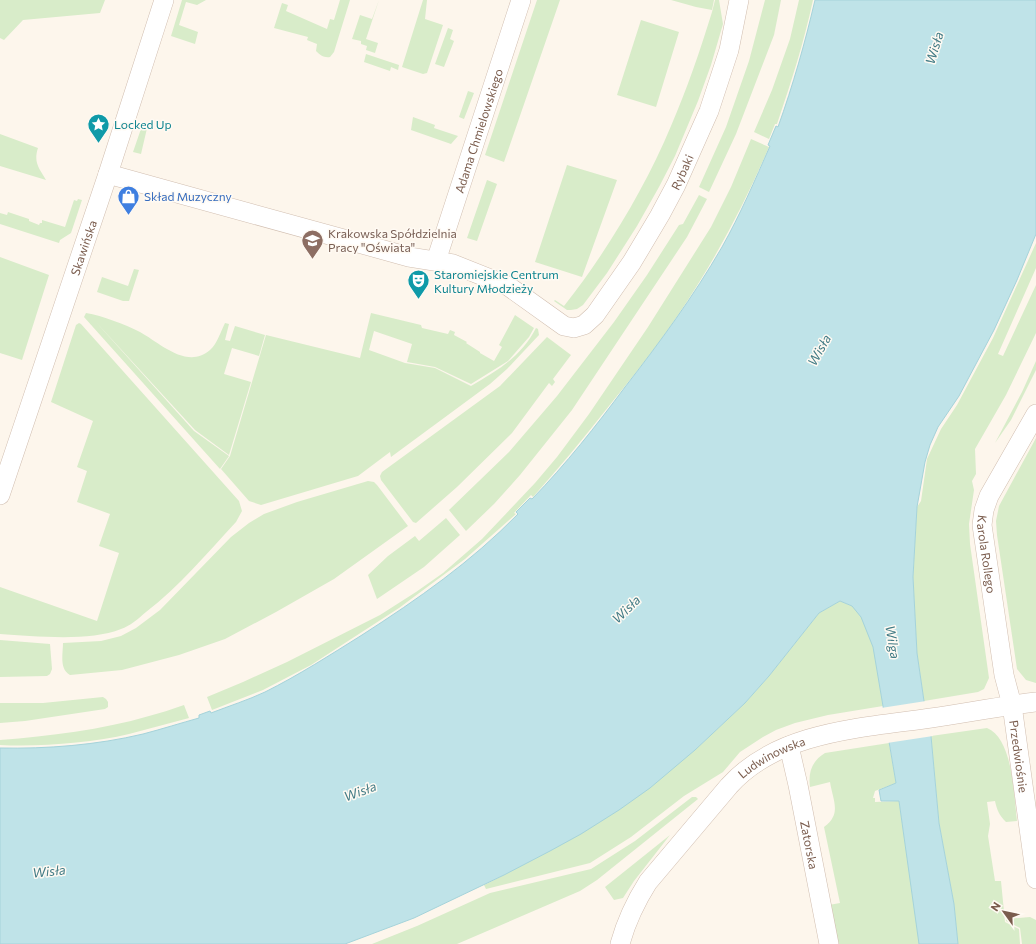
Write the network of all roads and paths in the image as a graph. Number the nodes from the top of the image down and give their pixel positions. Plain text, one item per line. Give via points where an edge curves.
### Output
1 (164, 0) edge
2 (521, 0) edge
3 (739, 0) edge
4 (108, 174) junction
5 (436, 261) junction
6 (1036, 414) edge
7 (0, 495) edge
8 (1036, 702) edge
9 (1012, 705) junction
10 (789, 746) junction
11 (1036, 879) edge
12 (620, 944) edge
13 (829, 944) edge

1 - 4 street, Skawińska
2 - 5 street, Adama Chmielowskiego
3 - 5 street, Rybaki via 729,50 709,112 676,185 632,262 595,315 584,325 574,328 564,326 508,286 453,264
4 - 5 street via 409,257
4 - 7 street, Skawińska
6 - 9 street, Karola Rollego via 989,496 982,525 1004,675
8 - 9 street, Ludwinowska
9 - 10 street, Ludwinowska via 833,733
9 - 11 street, Przedwiośnie
10 - 12 street, Ludwinowska via 752,764 739,774 648,882 631,913
10 - 13 street, Zatorska

